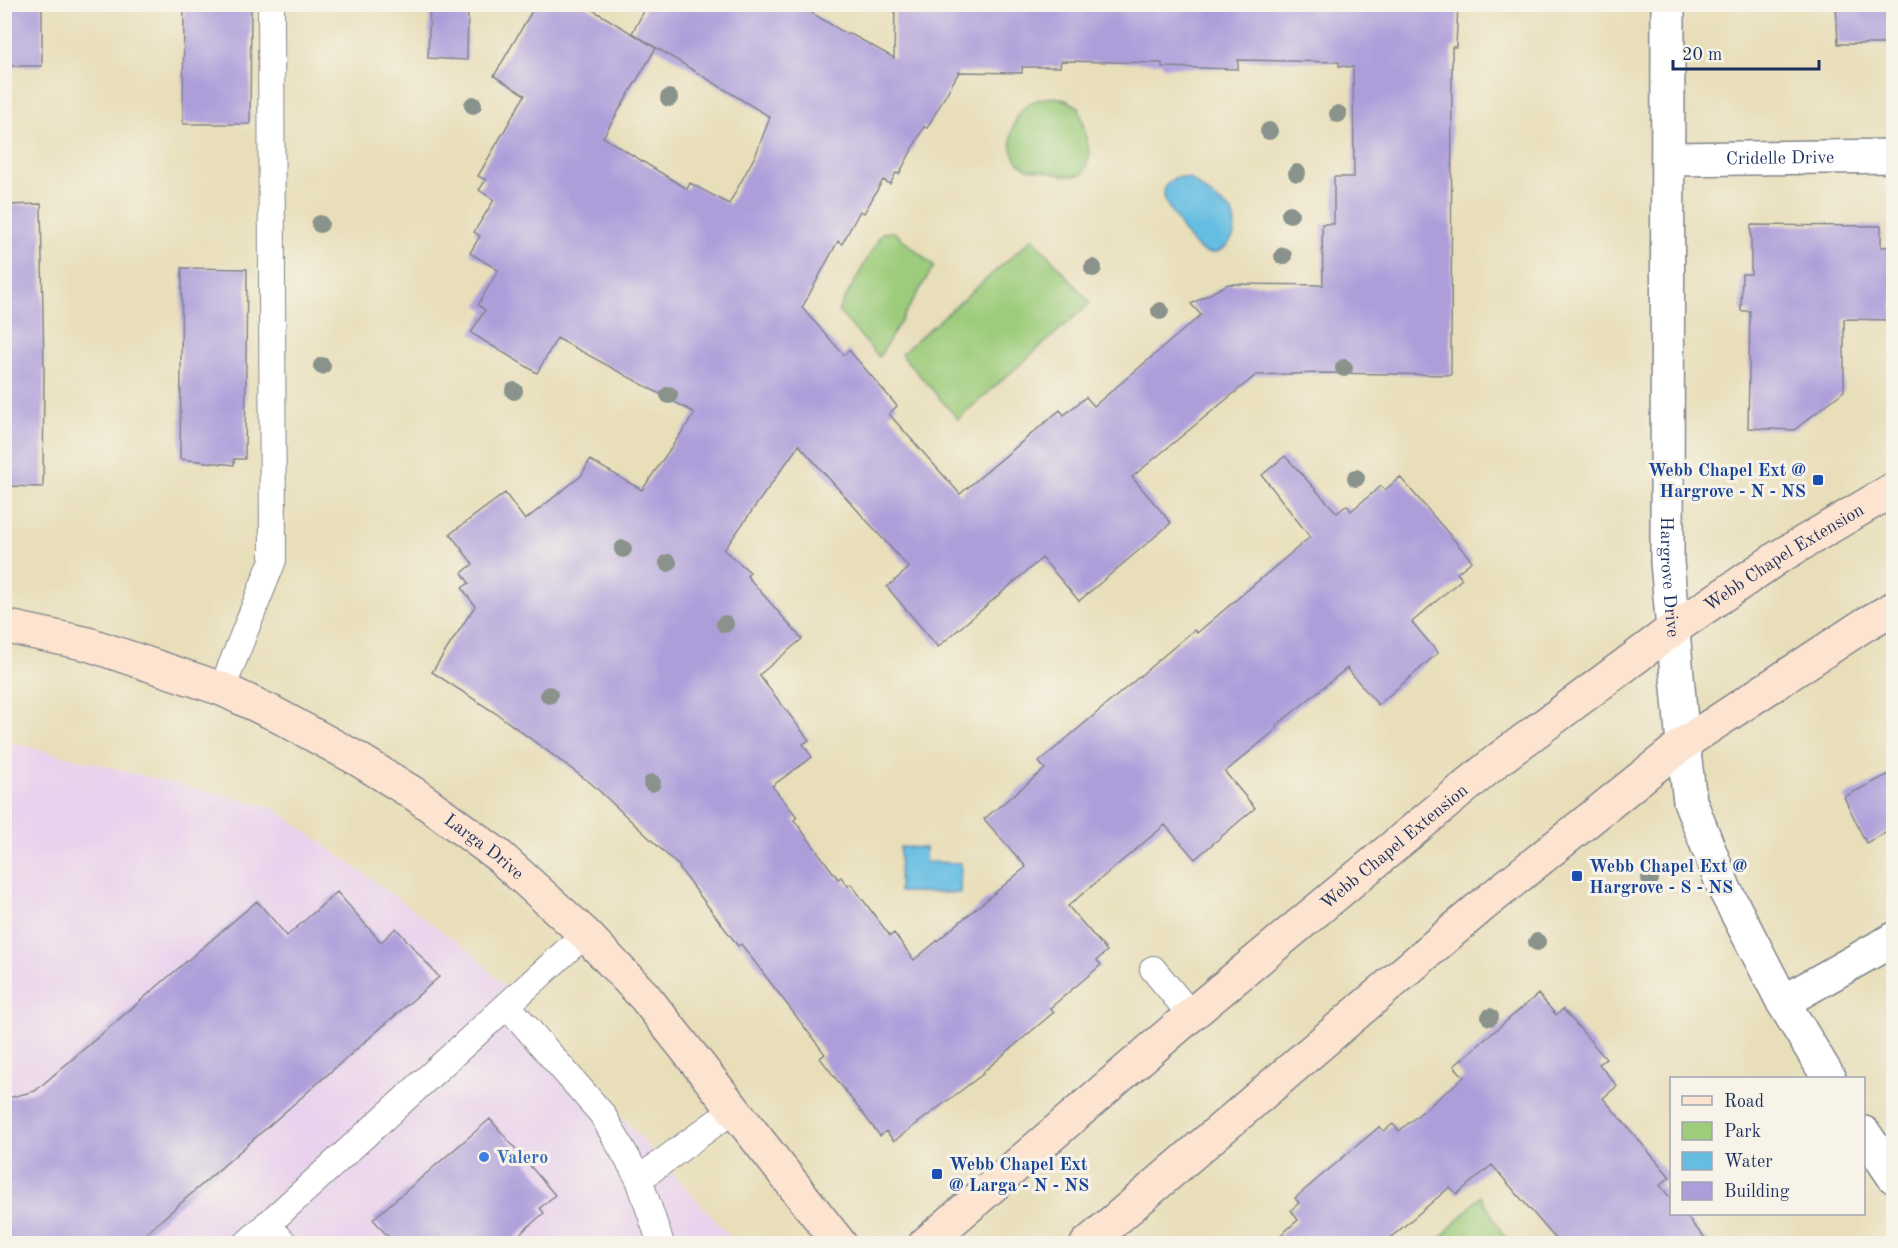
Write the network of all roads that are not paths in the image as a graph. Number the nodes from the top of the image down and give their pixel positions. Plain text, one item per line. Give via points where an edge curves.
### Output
1 (271, 4) edge
2 (1668, 4) edge
3 (1893, 156) edge
4 (1668, 159) junction
5 (1893, 489) edge
6 (1893, 608) edge
7 (4, 626) edge
8 (1672, 630) junction
9 (222, 688) junction
10 (1683, 744) junction
11 (585, 934) junction
12 (1893, 939) edge
13 (1153, 969) dead end
14 (1782, 1002) junction
15 (507, 1005) junction
16 (1191, 1014) junction
17 (1828, 1077) edge
18 (733, 1110) junction
19 (1865, 1136) edge
20 (1893, 1177) edge
21 (639, 1179) junction
22 (267, 1224) junction
23 (246, 1244) edge
24 (285, 1244) edge
25 (661, 1244) edge
26 (840, 1244) edge
27 (925, 1244) edge
28 (1087, 1244) edge

1 - 9 lane via 273,560
2 - 4 street, Hargrove Drive
3 - 4 street, Cridelle Drive
4 - 8 street, Hargrove Drive via 1667,562
5 - 8 main road, Webb Chapel Extension via 1777,558
6 - 10 main road
7 - 9 main road, Larga Drive via 88,644
8 - 10 street, Hargrove Drive
8 - 16 main road, Webb Chapel Extension via 1499,759
9 - 11 main road, Larga Drive via 356,758 416,795 499,856
10 - 14 street, Hargrove Drive via 1694,812 1724,888
10 - 28 main road via 1478,909
11 - 15 lane
11 - 18 main road, Larga Drive via 645,997
12 - 14 street
13 - 16 lane
14 - 17 street, Hargrove Drive
15 - 21 lane via 602,1114
15 - 22 lane
16 - 27 main road, Webb Chapel Extension
18 - 21 lane
18 - 26 main road, Larga Drive
19 - 20 street
21 - 25 lane
22 - 23 lane
22 - 24 lane

